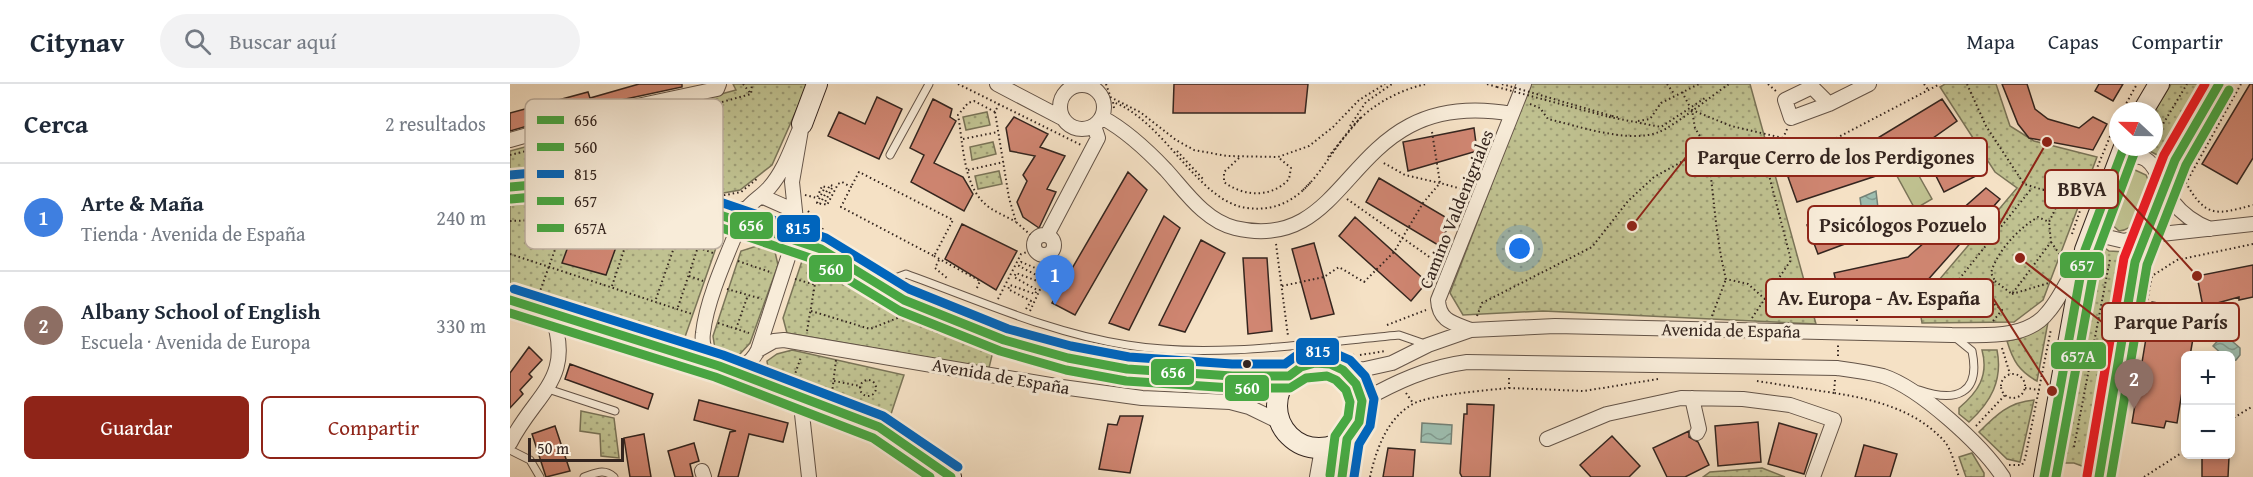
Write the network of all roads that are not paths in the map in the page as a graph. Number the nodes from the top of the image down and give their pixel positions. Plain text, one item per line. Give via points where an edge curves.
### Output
1 (719, 84) edge
2 (817, 84) edge
3 (929, 84) edge
4 (1524, 84) edge
5 (1869, 84) edge
6 (2159, 84) edge
7 (2219, 84) edge
8 (1090, 85) edge
9 (1002, 87) edge
10 (673, 99) edge
11 (2149, 102) edge
12 (1429, 104) dead end
13 (1829, 104) junction
14 (1512, 114) junction
15 (1062, 118) junction
16 (1104, 118) junction
17 (802, 124) junction
18 (1378, 131) dead end
19 (525, 136) edge
20 (510, 140) edge
21 (890, 155) dead end
22 (2119, 156) edge
23 (2163, 184) junction
24 (525, 186) edge
25 (510, 187) edge
26 (756, 200) junction
27 (723, 204) edge
28 (2092, 210) junction
29 (795, 211) junction
30 (723, 212) edge
31 (741, 223) junction
32 (2253, 224) edge
33 (2212, 230) junction
34 (2143, 236) junction
35 (795, 239) junction
36 (1041, 246) road end
37 (2085, 250) junction
38 (878, 285) junction
39 (510, 300) edge
40 (543, 310) junction
41 (1471, 330) junction
42 (1952, 335) junction
43 (1428, 345) junction
44 (758, 350) junction
45 (719, 366) junction
46 (1343, 370) junction
47 (1289, 376) junction
48 (1894, 381) junction
49 (548, 389) junction
50 (794, 394) junction
51 (1692, 398) junction
52 (1362, 401) junction
53 (615, 411) dead end
54 (1280, 422) junction
55 (1697, 433) dead end
56 (1347, 439) junction
57 (1547, 439) dead end
58 (510, 443) edge
59 (1323, 449) junction
60 (510, 450) edge
61 (2006, 471) edge
62 (540, 477) edge
63 (584, 477) edge
64 (614, 477) edge
65 (809, 477) edge
66 (951, 477) edge
67 (1317, 477) edge
68 (1342, 477) edge
69 (1814, 477) edge
70 (2044, 477) edge
71 (2099, 477) edge

1 - 10 street via 717,90
2 - 17 main road
3 - 21 lane
4 - 14 street, Camino Valdenigriales
5 - 13 street
6 - 11 main road
7 - 23 main road
8 - 15 street via 1074,87 1063,96
8 - 16 street via 1103,100
9 - 15 street
12 - 14 street via 1462,101
13 - 13 street via 1791,118 1785,100 1812,87
14 - 41 street, Camino Valdenigriales via 1438,300 1445,321
15 - 16 street via 1073,128 1083,130
16 - 18 street via 1143,146 1204,211 1233,228 1250,230 1284,225 1315,207
16 - 36 street via 1086,163
17 - 26 street via 781,172
17 - 29 street via 792,182
19 - 20 street
22 - 23 street via 2143,159 2156,167
22 - 28 main road
23 - 33 street via 2184,214
23 - 34 main road
24 - 25 main road, Avenida de España
26 - 27 lane
26 - 29 street
26 - 31 street
28 - 34 street via 2108,237 2124,242
28 - 37 main road
29 - 35 street
30 - 31 main road, Avenida de España
31 - 35 main road, Avenida de España
31 - 45 street via 706,319 702,346 704,353
32 - 33 street
33 - 34 street
34 - 71 main road via 2135,262
35 - 38 main road, Avenida de España via 843,260
35 - 44 street
37 - 42 street, Avenida de España via 2047,314 2035,323 2012,333
37 - 70 main road
38 - 43 lane via 906,274 1023,318 1127,345 1233,349 1399,335
38 - 47 main road, Avenida de España via 904,300 1004,340 1068,358 1127,369
39 - 40 main road
40 - 45 main road
40 - 49 street via 558,331 561,353
41 - 42 street, Avenida de España via 1555,326
41 - 43 street, Avenida de España
42 - 48 lane via 1972,351 1976,370 1969,386 1955,396 1939,397
43 - 46 street, Avenida de España via 1392,363
44 - 45 street via 742,366
44 - 54 street, Avenida de España via 774,341 806,343 1062,387 1142,398 1230,402
45 - 50 main road
46 - 47 main road via 1315,363
46 - 52 main road via 1356,384
47 - 54 main road via 1278,398
48 - 52 street, Avenida de España via 1837,368 1509,362 1442,365 1398,381
48 - 61 street, Avenida de España via 1927,400
49 - 53 lane
49 - 58 street
50 - 65 street
50 - 66 main road via 879,427
51 - 55 street via 1700,429
51 - 57 street via 1607,414
51 - 69 street via 1790,405 1834,420
52 - 56 main road via 1359,422
54 - 59 main road via 1290,437 1305,446
56 - 59 main road
56 - 68 main road
59 - 67 street
60 - 62 lane via 530,460
63 - 64 lane via 600,471

